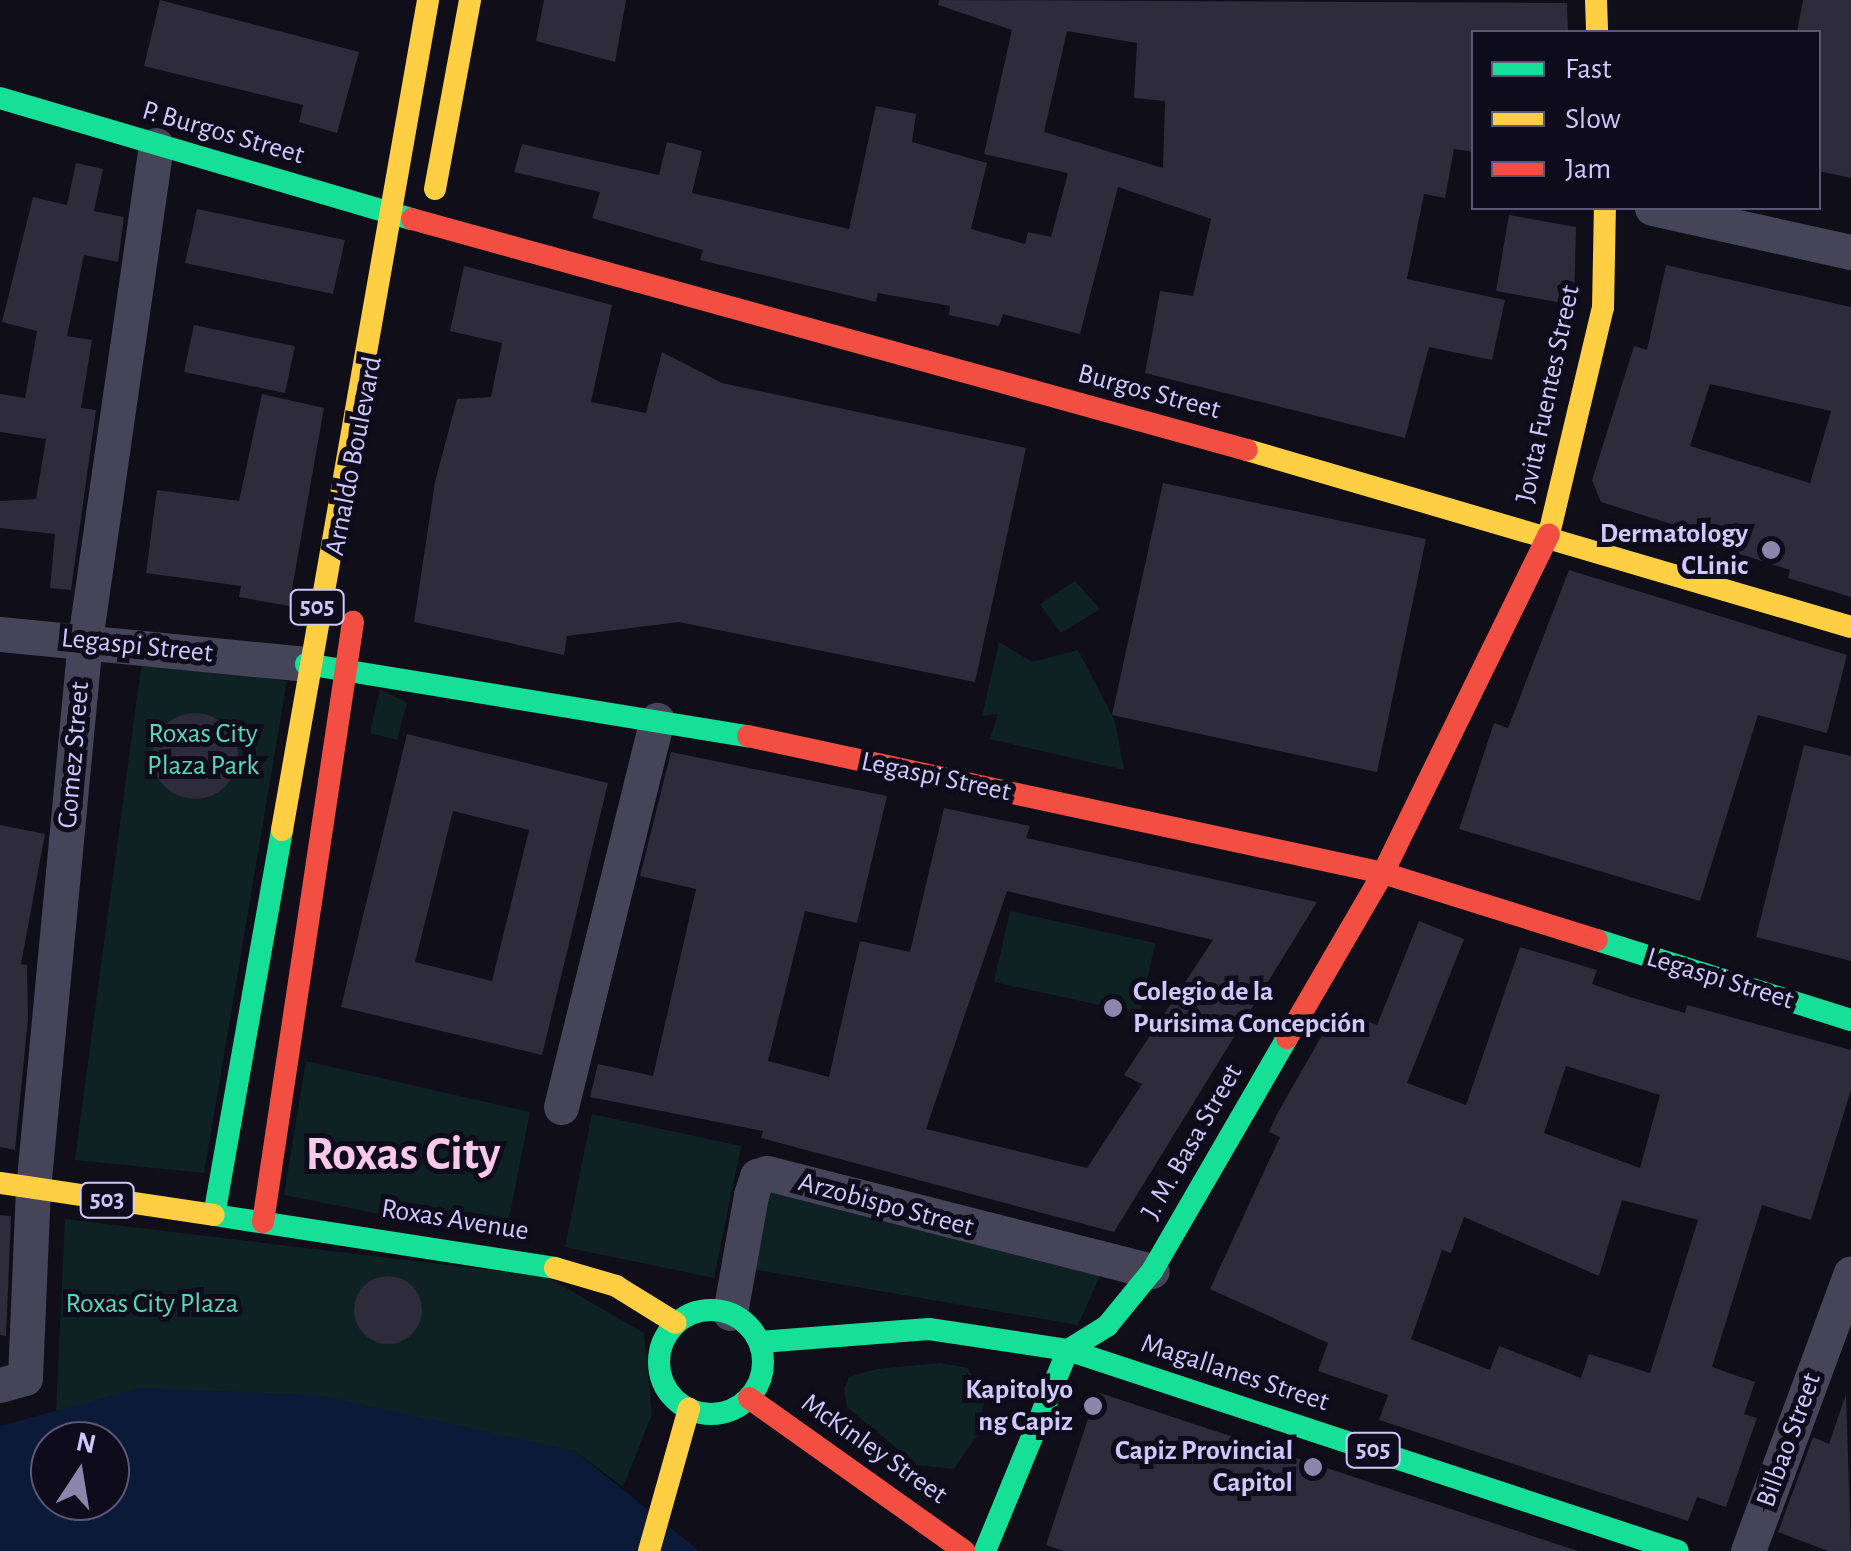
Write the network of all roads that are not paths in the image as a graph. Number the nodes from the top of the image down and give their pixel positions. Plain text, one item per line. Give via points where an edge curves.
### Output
1 (428, 0) edge
2 (470, 0) edge
3 (1596, 0) edge
4 (1597, 30) edge
5 (0, 98) edge
6 (156, 145) junction
7 (1605, 210) edge
8 (1661, 210) edge
9 (394, 214) junction
10 (427, 234) junction
11 (1851, 252) edge
12 (1549, 534) junction
13 (358, 591) dead end
14 (1851, 627) edge
15 (0, 634) edge
16 (85, 640) junction
17 (306, 664) junction
18 (344, 668) junction
19 (657, 720) junction
20 (1383, 873) junction
21 (1851, 1020) edge
22 (561, 1107) dead end
23 (16, 1186) edge
24 (214, 1214) junction
25 (263, 1222) junction
26 (1152, 1271) junction
27 (1851, 1272) edge
28 (730, 1313) junction
29 (676, 1323) junction
30 (760, 1342) junction
31 (1068, 1350) junction
32 (0, 1385) edge
33 (749, 1398) junction
34 (689, 1409) junction
35 (650, 1551) edge
36 (964, 1551) edge
37 (985, 1551) edge
38 (1678, 1551) edge
39 (1748, 1551) edge

1 - 9 main road, Arnaldo Boulevard / 505
2 - 10 main road
3 - 4 main road
5 - 6 main road, P. Burgos Street
6 - 9 main road, P. Burgos Street
6 - 16 street, Gomez Street
7 - 12 main road, Jovita Fuentes Street via 1602,308
8 - 11 street
9 - 10 main road, P. Burgos Street
9 - 17 main road, Arnaldo Boulevard / 505
10 - 12 main road, Burgos Street
12 - 14 main road, Burgos Street
12 - 20 main road, J. M. Basa Street
13 - 18 main road, Arnaldo Boulevard / 505
15 - 16 street, Legaspi Street
16 - 17 street, Legaspi Street
16 - 23 street, Gomez Street
17 - 18 main road, Legaspi Street
17 - 24 main road, Arnaldo Boulevard / 505
18 - 19 main road, Legaspi Street
18 - 25 main road, Arnaldo Boulevard / 505
19 - 20 main road, Legaspi Street
19 - 22 street
20 - 21 main road, Legaspi Street
20 - 26 main road, J. M. Basa Street
23 - 24 main road, 503
23 - 32 street, Gomez Street via 26,1378
24 - 25 main road, Roxas Avenue
25 - 29 main road, Roxas Avenue via 530,1260 616,1286
26 - 28 street, Arzobispo Street via 767,1173 757,1176 751,1195
26 - 31 main road, J. M. Basa Street via 1107,1326
27 - 39 street, Bilbao Street
28 - 29 main road via 702,1310
28 - 30 main road
29 - 34 main road via 665,1336 659,1368 674,1399
30 - 31 main road, Magallanes Street / 505 via 929,1329
30 - 33 main road via 763,1372
31 - 37 main road
31 - 38 main road, Magallanes Street / 505
33 - 34 main road via 722,1413
33 - 36 main road, McKinley Street
34 - 35 main road

